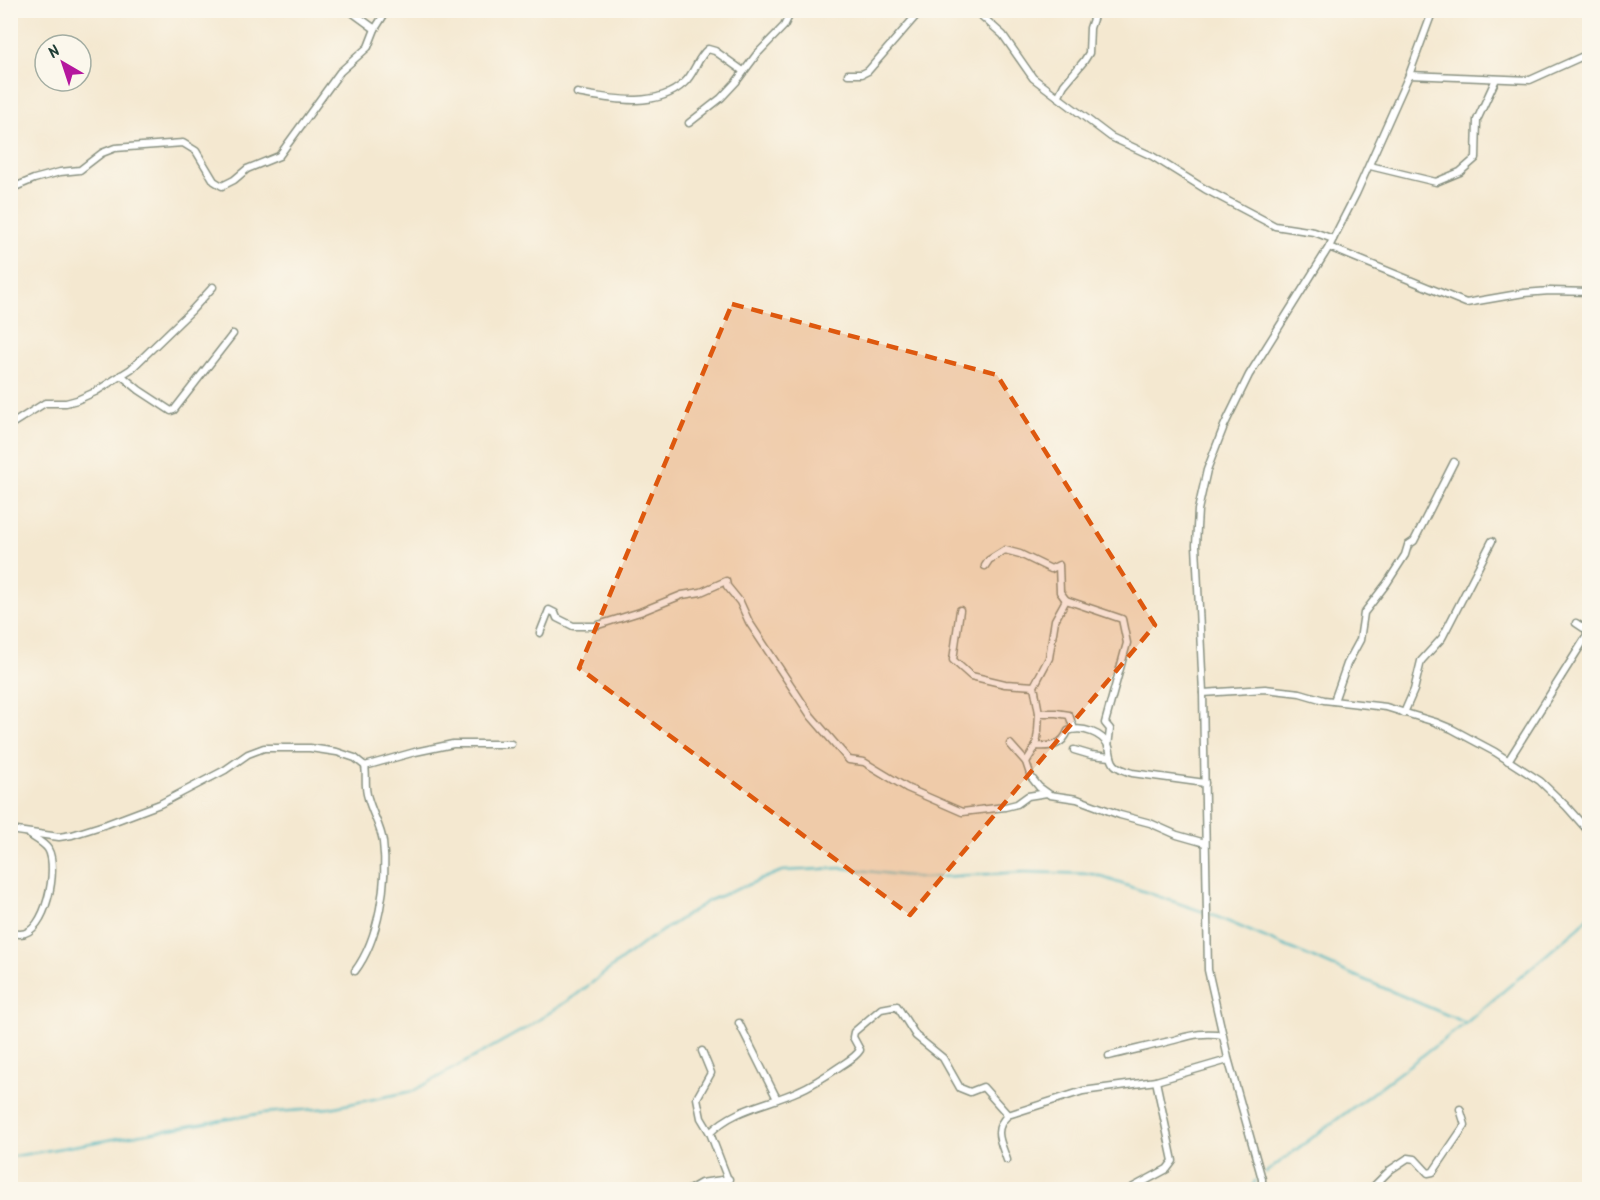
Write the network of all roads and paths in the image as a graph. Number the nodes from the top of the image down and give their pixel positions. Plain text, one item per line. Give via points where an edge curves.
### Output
1 (349, 10) edge
2 (387, 10) edge
3 (792, 10) edge
4 (921, 10) edge
5 (975, 10) edge
6 (1096, 10) edge
7 (1433, 10) edge
8 (375, 29) junction
9 (1590, 53) edge
10 (743, 71) junction
11 (848, 74) dead end
12 (1409, 75) junction
13 (1496, 79) junction
14 (577, 93) dead end
15 (1058, 97) junction
16 (689, 123) dead end
17 (1370, 166) junction
18 (10, 189) edge
19 (1333, 239) junction
20 (1329, 247) junction
21 (213, 287) dead end
22 (1590, 292) edge
23 (233, 334) dead end
24 (121, 375) junction
25 (10, 425) edge
26 (1455, 462) dead end
27 (1492, 541) dead end
28 (985, 566) dead end
29 (1066, 600) junction
30 (960, 610) dead end
31 (1576, 622) dead end
32 (540, 633) dead end
33 (1034, 686) junction
34 (1203, 693) junction
35 (1334, 701) junction
36 (1039, 713) junction
37 (1404, 713) junction
38 (1074, 729) junction
39 (511, 744) dead end
40 (1010, 744) dead end
41 (1036, 746) junction
42 (1108, 747) junction
43 (1074, 750) dead end
44 (1111, 757) junction
45 (1508, 761) junction
46 (1026, 762) junction
47 (365, 766) junction
48 (1205, 783) junction
49 (1047, 793) junction
50 (10, 830) edge
51 (27, 833) junction
52 (1590, 833) edge
53 (1206, 843) junction
54 (10, 932) edge
55 (355, 971) dead end
56 (739, 1023) dead end
57 (1222, 1035) junction
58 (702, 1051) dead end
59 (1109, 1056) dead end
60 (1228, 1060) junction
61 (1156, 1081) junction
62 (777, 1099) junction
63 (1460, 1109) dead end
64 (1008, 1115) junction
65 (710, 1133) junction
66 (1007, 1161) dead end
67 (729, 1179) junction
68 (689, 1190) edge
69 (732, 1190) edge
70 (1128, 1190) edge
71 (1262, 1190) edge
72 (1370, 1190) edge

1 - 8 street
2 - 8 street
3 - 10 street via 784,26
4 - 11 street via 868,71
5 - 15 street via 1003,35 1033,78
6 - 15 street via 1090,28 1089,53
7 - 12 street
8 - 18 street via 368,47 339,72 279,156 247,169 222,186 214,181 195,151 183,143 116,148 102,153 80,170 34,179
9 - 13 street via 1530,80
10 - 14 street via 708,49 685,82 668,94 634,100
10 - 16 street via 721,98
12 - 13 street
12 - 17 street
13 - 17 street via 1477,120 1476,158 1460,172 1436,182
15 - 19 street via 1111,137 1275,226
17 - 19 street
19 - 20 street
20 - 22 street via 1466,303 1533,292
20 - 34 street via 1249,375 1207,470 1198,510 1196,545
21 - 24 street
23 - 24 street via 174,410 168,410
24 - 25 street via 77,400 45,403
26 - 35 street via 1405,555 1364,613 1360,640
27 - 37 street via 1442,638 1421,662
28 - 29 street via 1005,550 1051,569 1059,565 1060,592
29 - 33 street via 1055,620 1049,658
29 - 42 street via 1122,619 1127,643 1105,723 1110,729
30 - 33 street via 953,660 971,676
31 - 45 street via 1588,634
32 - 49 street via 549,610 573,626 595,626 726,581 811,716 849,760 864,762 907,788 962,812 1005,807 1028,796
33 - 36 street
34 - 35 street via 1265,690
34 - 48 street
35 - 37 street
36 - 38 street via 1069,715
36 - 41 street
37 - 45 street via 1452,729
38 - 41 street via 1056,745
38 - 42 street via 1086,729
39 - 47 street via 453,744
40 - 46 street
41 - 46 street
42 - 44 street
43 - 44 street
44 - 48 street via 1114,764 1132,773
45 - 52 street via 1540,781
46 - 49 street via 1031,777
47 - 51 street via 337,752 264,747 160,804 107,824 59,837
47 - 55 street via 368,799 383,840 383,891 370,945
48 - 53 street
49 - 53 street via 1077,799
50 - 51 street
51 - 54 street via 49,850 51,887 44,912 33,926 26,933
53 - 57 street via 1208,970
56 - 62 street
57 - 59 street via 1191,1034
57 - 60 street
58 - 65 street via 711,1073 697,1098 701,1118
60 - 61 street
60 - 71 street
61 - 64 street via 1083,1091
61 - 70 street via 1173,1161 1167,1169
62 - 64 street via 798,1091 856,1055 860,1050 854,1032 881,1009 897,1006 916,1036 943,1058 960,1088 970,1092 983,1088
62 - 65 street via 741,1111 720,1122
63 - 72 street via 1466,1125 1433,1172 1428,1173 1415,1159 1408,1158
64 - 66 street via 998,1132
65 - 67 street
67 - 68 street via 701,1183
67 - 69 street

